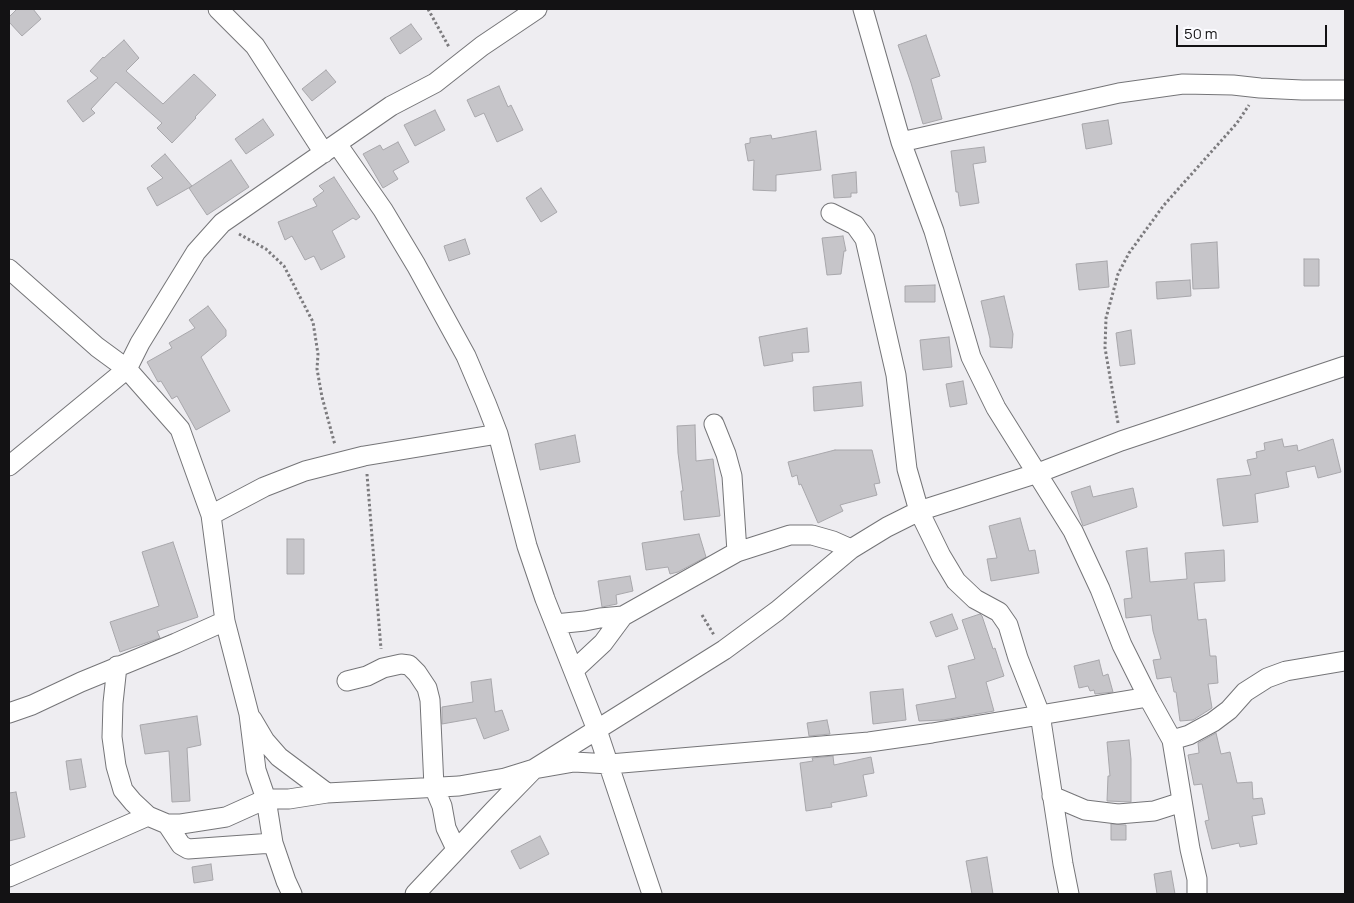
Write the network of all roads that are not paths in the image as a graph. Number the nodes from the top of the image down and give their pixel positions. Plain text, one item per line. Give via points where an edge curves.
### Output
1 (218, 9) edge
2 (537, 9) edge
3 (863, 9) edge
4 (1345, 90) edge
5 (901, 142) junction
6 (331, 148) junction
7 (831, 212) dead end
8 (9, 269) edge
9 (1345, 366) edge
10 (127, 369) junction
11 (714, 424) dead end
12 (498, 434) junction
13 (9, 466) edge
14 (1038, 473) junction
15 (919, 511) junction
16 (211, 515) junction
17 (851, 549) junction
18 (737, 552) junction
19 (623, 616) junction
20 (225, 621) junction
21 (555, 624) junction
22 (1345, 661) edge
23 (116, 666) junction
24 (574, 670) junction
25 (347, 681) dead end
26 (1148, 697) junction
27 (9, 713) edge
28 (249, 714) junction
29 (1040, 714) junction
30 (597, 730) junction
31 (1172, 740) junction
32 (610, 764) junction
33 (534, 769) junction
34 (434, 787) junction
35 (327, 793) junction
36 (1052, 796) junction
37 (266, 799) junction
38 (1182, 802) junction
39 (148, 816) junction
40 (167, 824) junction
41 (273, 843) junction
42 (456, 849) junction
43 (9, 878) edge
44 (292, 894) edge
45 (415, 894) edge
46 (652, 894) edge
47 (1070, 894) edge
48 (1197, 894) edge

1 - 6 street via 255,46
2 - 6 street via 435,83 391,106
3 - 5 street
4 - 5 street via 1183,84 1119,93
5 - 14 street via 934,231 971,357 996,408
6 - 10 street via 222,223 196,252
6 - 12 street via 383,210 437,302 466,356
7 - 15 street via 855,224 864,240 896,375 907,469
8 - 10 street via 97,347
9 - 14 street via 1121,441
10 - 13 street
10 - 16 street via 180,429
11 - 18 street via 732,476
12 - 16 street via 364,456 306,471 264,487
12 - 21 street via 527,546
14 - 15 street
14 - 26 street via 1073,531
15 - 17 street
15 - 29 street via 956,581 975,599 999,612 1008,625
16 - 20 street
17 - 18 street via 812,535 790,535
17 - 30 street via 724,650
18 - 19 street
19 - 21 street
19 - 24 street via 603,643
20 - 23 street
20 - 28 street
21 - 24 street
22 - 31 street via 1286,671 1267,678 1245,692 1213,722
23 - 27 street
23 - 39 street via 112,737 116,766 123,790
24 - 30 street
25 - 34 street via 401,664 409,665 418,673 430,700
26 - 29 street
26 - 31 street
28 - 35 street via 279,756
28 - 37 street via 256,770
29 - 32 street via 869,742
29 - 36 street
30 - 32 street
30 - 33 street
31 - 38 street
32 - 33 street via 574,762
32 - 46 street
33 - 34 street via 484,782
33 - 42 street
34 - 35 street
34 - 42 street
35 - 37 street
36 - 38 street via 1085,810 1118,814 1154,811
36 - 47 street
37 - 40 street via 226,817
37 - 41 street
38 - 48 street
39 - 40 street
39 - 43 street
40 - 41 street via 180,845 188,849
41 - 44 street
42 - 45 street

